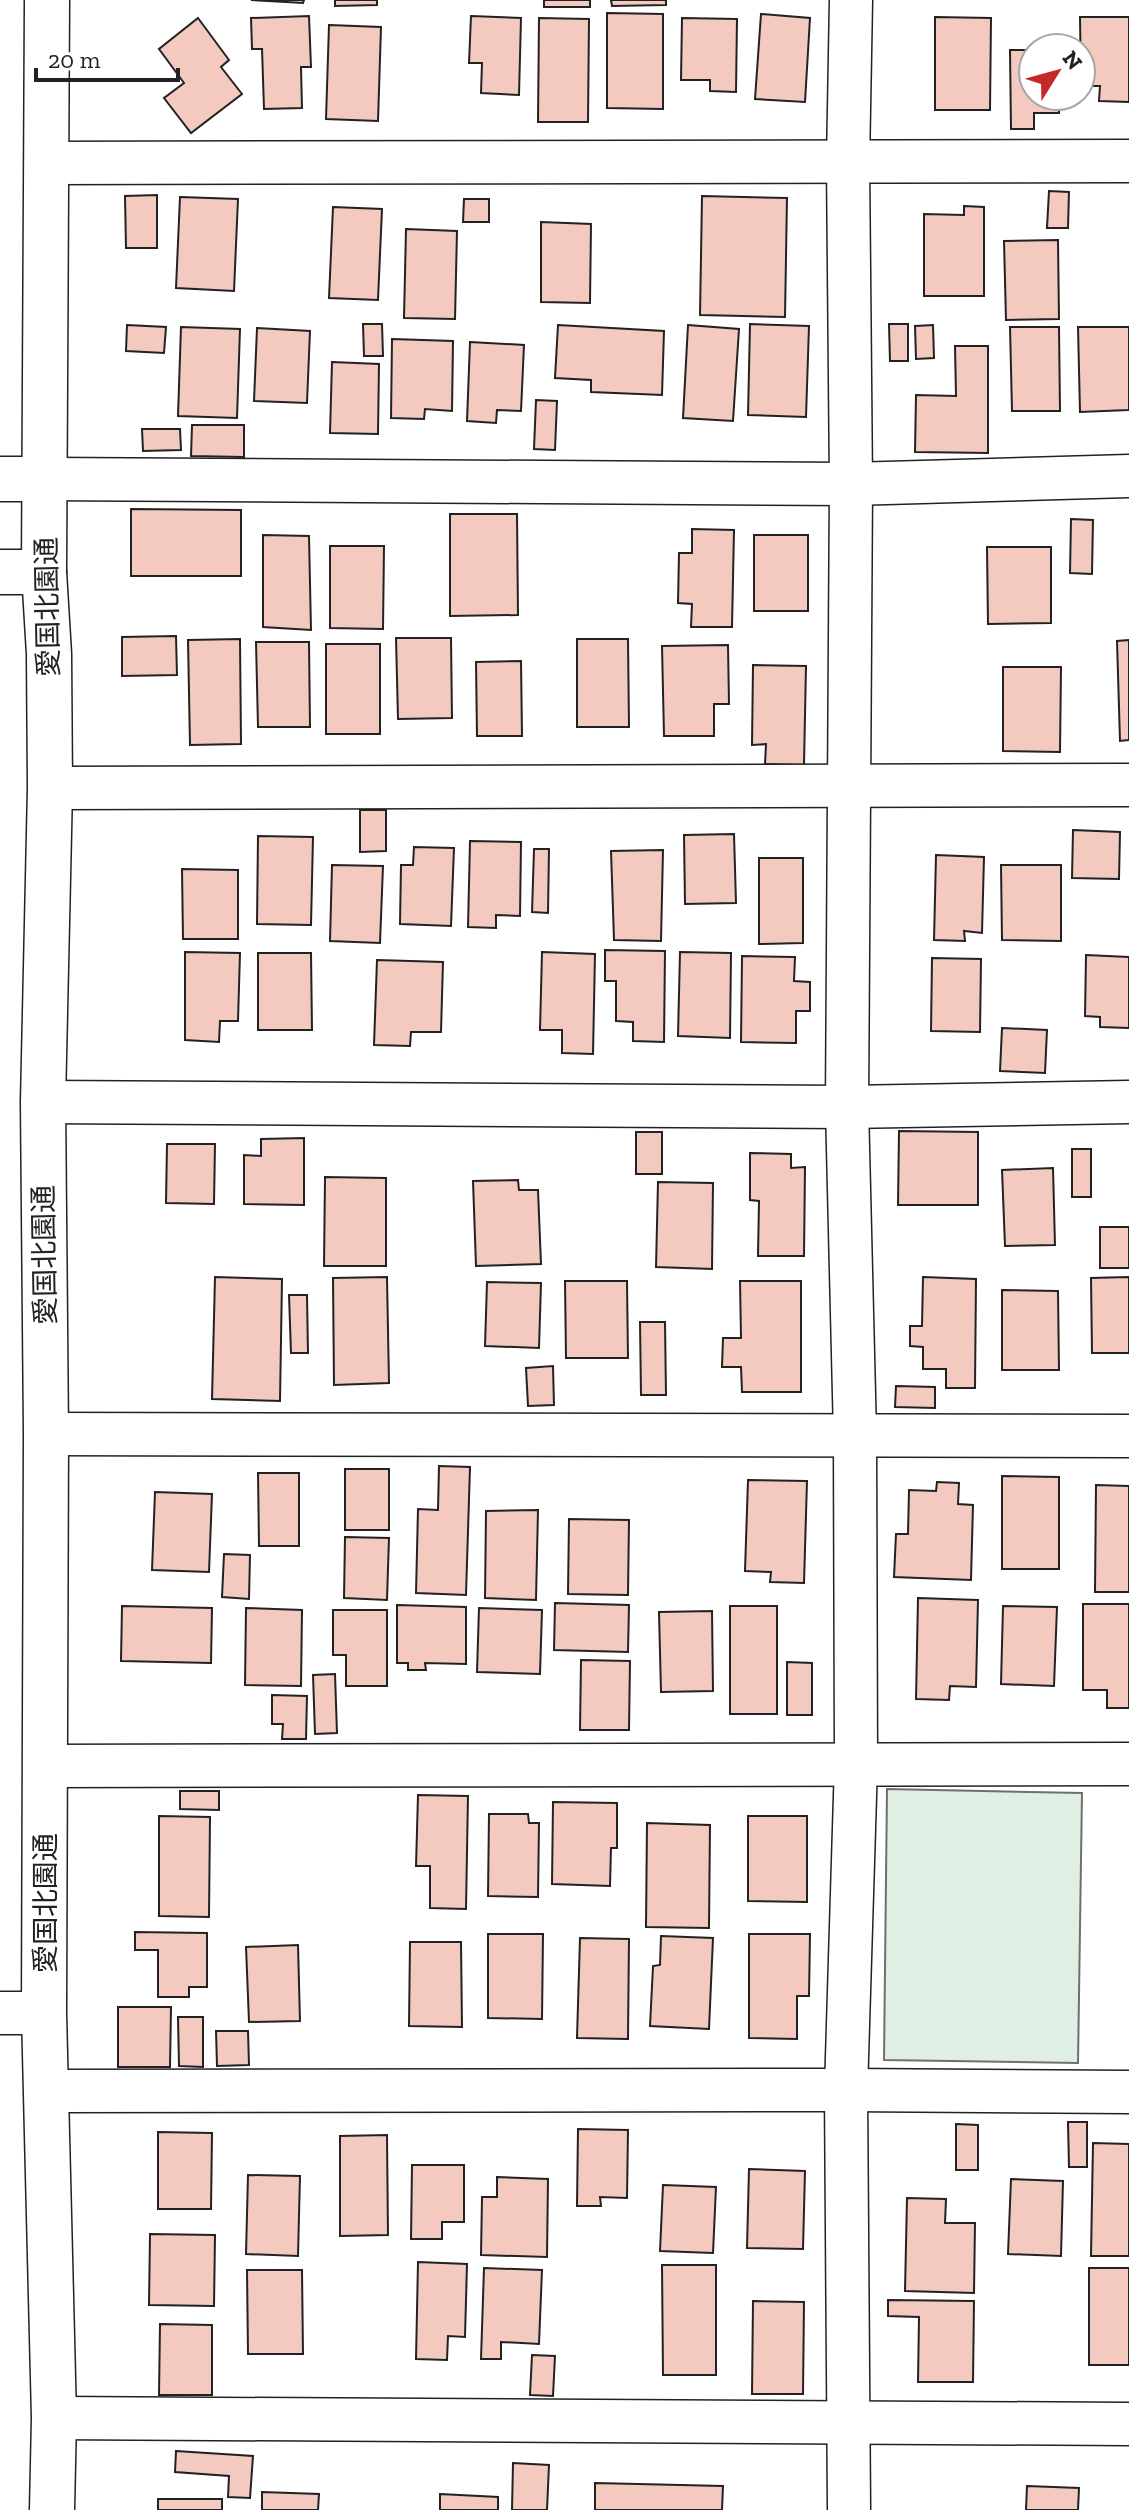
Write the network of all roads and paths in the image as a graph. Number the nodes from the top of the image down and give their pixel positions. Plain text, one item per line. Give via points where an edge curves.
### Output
1 (47, 0) edge
2 (851, 0) edge
3 (1129, 161) edge
4 (46, 163) junction
5 (848, 163) junction
6 (1129, 476) edge
7 (0, 479) edge
8 (46, 479) junction
9 (851, 484) junction
10 (0, 572) edge
11 (44, 572) junction
12 (1129, 785) edge
13 (849, 787) junction
14 (50, 788) junction
15 (43, 1102) junction
16 (1129, 1102) edge
17 (847, 1107) junction
18 (46, 1434) junction
19 (855, 1436) junction
20 (1129, 1436) edge
21 (856, 1763) junction
22 (1129, 1764) edge
23 (45, 1766) junction
24 (0, 2013) edge
25 (44, 2013) junction
26 (846, 2090) junction
27 (47, 2091) junction
28 (1129, 2092) edge
29 (54, 2418) junction
30 (850, 2423) junction
31 (1129, 2424) edge
32 (52, 2510) edge
33 (849, 2510) edge

1 - 4 street, 愛国北園通
2 - 5 street
3 - 5 street
4 - 5 street
4 - 8 street, 愛国北園通
5 - 9 street
6 - 9 street
7 - 8 street
8 - 9 street
8 - 11 street, 愛国北園通
9 - 13 street
10 - 11 street
11 - 14 street, 愛国北園通
12 - 13 street
13 - 14 street
13 - 17 street
14 - 15 street, 愛国北園通
15 - 17 street
15 - 18 street, 愛国北園通
16 - 17 street
17 - 19 street
18 - 19 street
18 - 23 street, 愛国北園通
19 - 20 street
19 - 21 street
21 - 22 street
21 - 23 street
21 - 26 street
23 - 25 street, 愛国北園通
24 - 25 street
25 - 27 street, 愛国北園通
26 - 27 street
26 - 28 street
26 - 30 street
27 - 29 street, 愛国北園通
29 - 30 street
29 - 32 street, 愛国北園通
30 - 31 street
30 - 33 street

